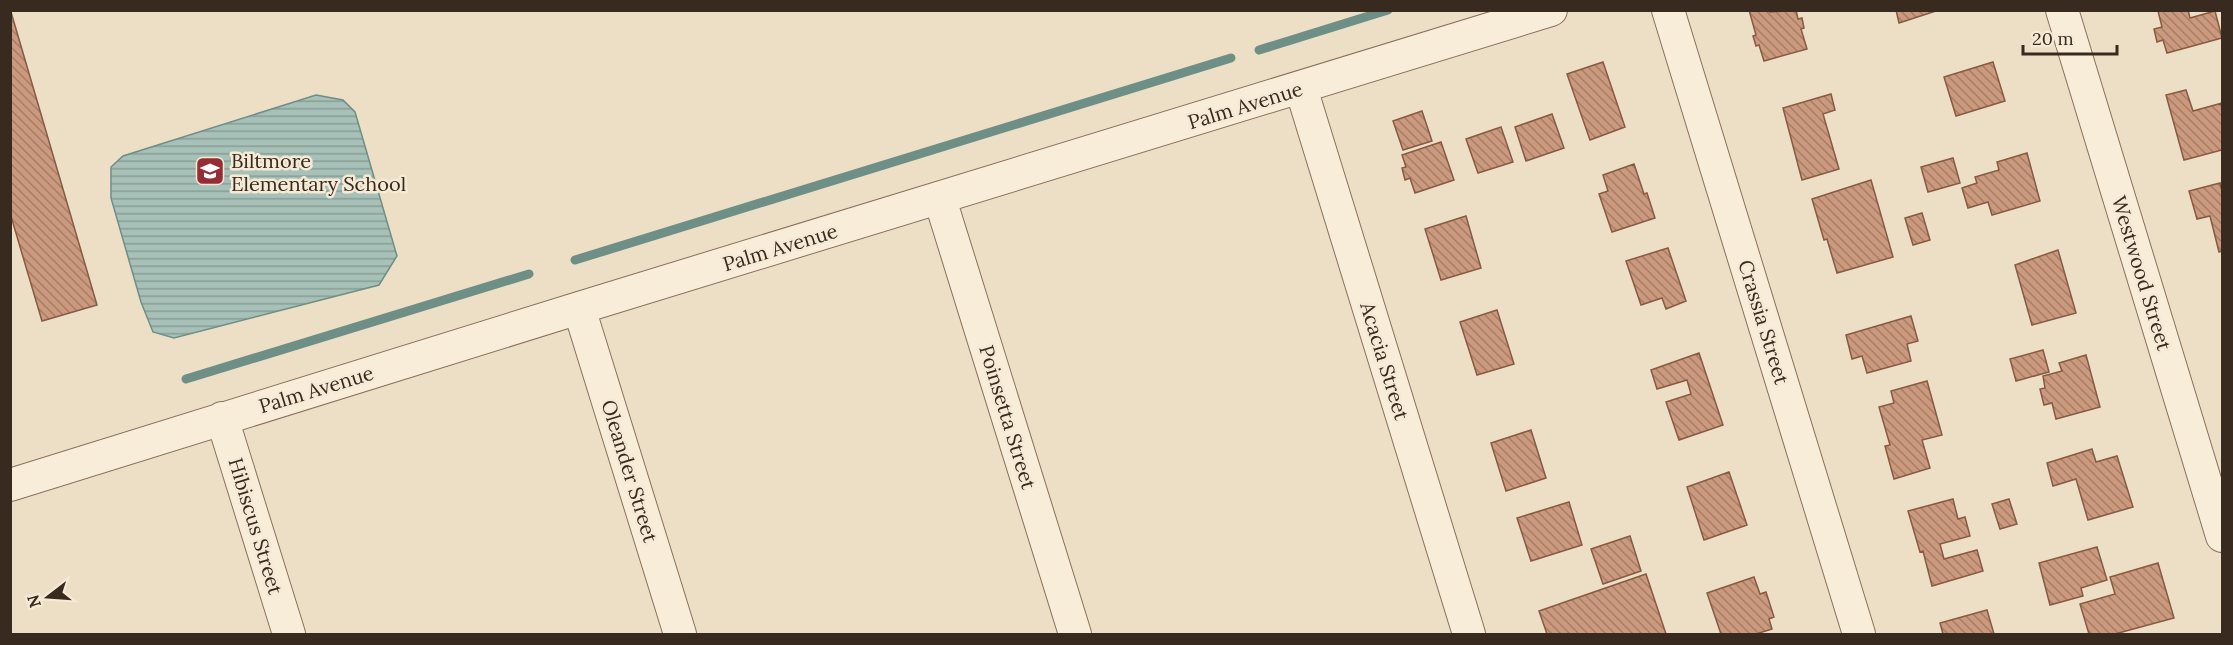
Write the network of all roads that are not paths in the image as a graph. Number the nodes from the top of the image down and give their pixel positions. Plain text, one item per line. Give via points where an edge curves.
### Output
1 (1551, 10) edge
2 (1668, 10) edge
3 (2062, 10) edge
4 (1301, 88) junction
5 (940, 199) junction
6 (579, 308) junction
7 (222, 418) junction
8 (10, 485) edge
9 (2223, 537) edge
10 (289, 634) edge
11 (680, 634) edge
12 (1075, 634) edge
13 (1469, 634) edge
14 (1859, 634) edge

1 - 4 street, Palm Avenue
2 - 14 street, Crassia Street
3 - 9 street, Westwood Street
4 - 5 street, Palm Avenue
4 - 13 street, Acacia Street
5 - 6 street, Palm Avenue
5 - 12 street, Poinsetta Street
6 - 7 street, Palm Avenue
6 - 11 street, Oleander Street
7 - 8 street, Palm Avenue
7 - 10 street, Hibiscus Street

